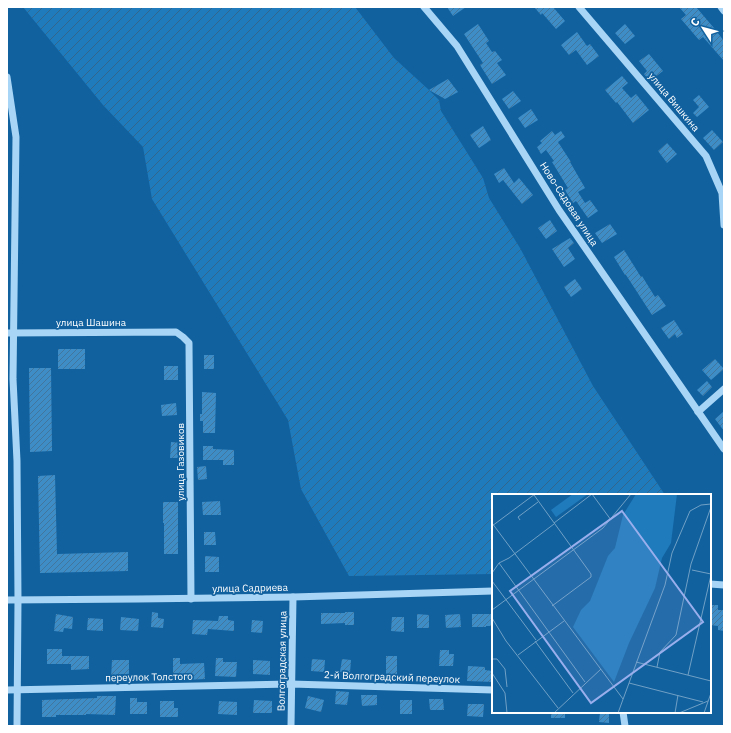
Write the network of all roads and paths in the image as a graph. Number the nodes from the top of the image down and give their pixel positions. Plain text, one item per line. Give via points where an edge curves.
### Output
1 (424, 7) edge
2 (579, 7) edge
3 (721, 7) edge
4 (724, 11) edge
5 (7, 77) edge
6 (724, 225) edge
7 (176, 332) joint
8 (10, 333) edge
9 (724, 389) edge
10 (698, 412) junction
11 (724, 449) edge
12 (711, 584) edge
13 (724, 585) edge
14 (492, 591) edge
15 (293, 597) junction
16 (191, 599) junction
17 (7, 600) edge
18 (18, 600) junction
19 (291, 684) junction
20 (7, 690) edge
21 (17, 690) junction
22 (492, 690) edge
23 (624, 713) edge
24 (17, 726) edge
25 (291, 726) edge
26 (625, 726) edge

1 - 10 street, Ново-Садовая улица via 457,46 559,210
2 - 6 street, улица Вишкина via 706,156 722,193
3 - 4 street
5 - 8 street via 16,137
7 - 8 street, улица Шашина
7 - 16 street, улица Газовиков via 190,343
8 - 18 street via 17,461
9 - 10 street
10 - 11 street, Ново-Садовая улица
12 - 13 street
14 - 15 street, улица Садриева
15 - 16 street, улица Садриева
15 - 19 street, Волгоградская улица
16 - 18 street, улица Садриева
17 - 18 street, улица Садриева
18 - 21 street
19 - 21 street, переулок Толстого
19 - 22 street, 2-й Волгоградский переулок
19 - 25 street, Волгоградская улица
20 - 21 street, переулок Толстого
21 - 24 street
23 - 26 street

